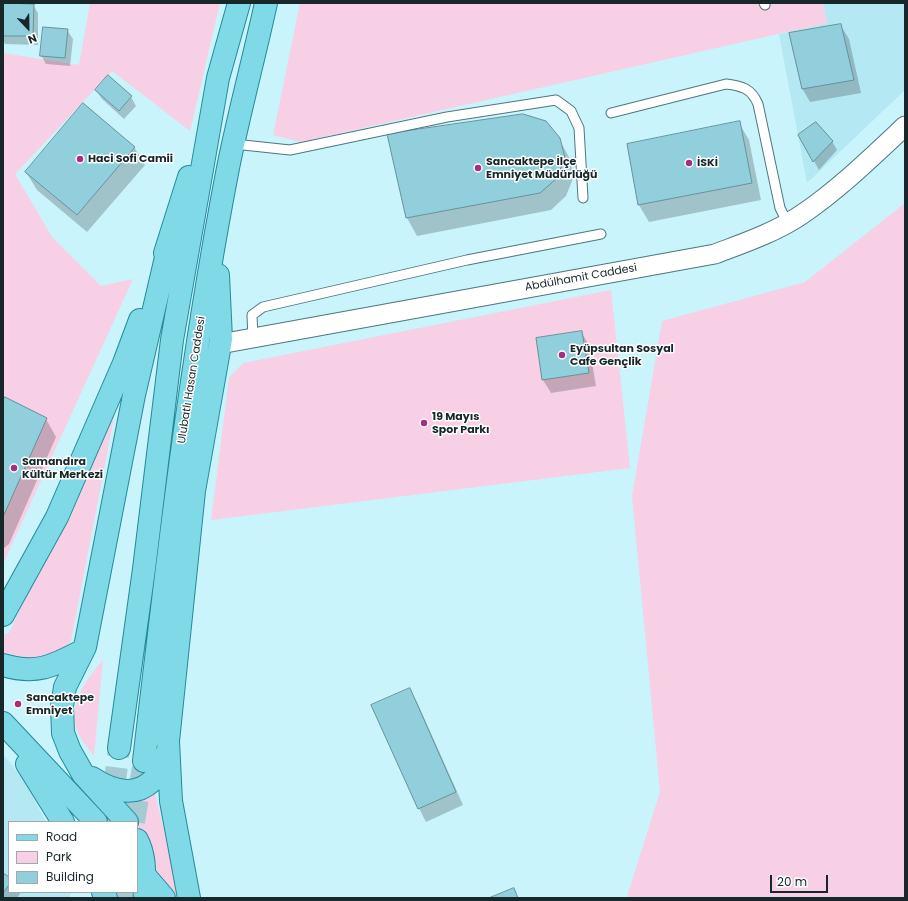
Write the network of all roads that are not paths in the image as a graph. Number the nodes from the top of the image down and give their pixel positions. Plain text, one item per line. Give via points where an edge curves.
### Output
1 (239, 3) edge
2 (266, 3) edge
3 (218, 78) junction
4 (611, 113) dead end
5 (905, 126) edge
6 (234, 144) junction
7 (583, 198) dead end
8 (788, 222) junction
9 (216, 232) junction
10 (601, 234) dead end
11 (170, 240) junction
12 (252, 339) junction
13 (220, 344) junction
14 (3, 615) edge
15 (82, 652) junction
16 (3, 666) edge
17 (3, 723) edge
18 (3, 733) edge
19 (119, 748) tunnel mouth
20 (168, 750) junction
21 (144, 760) tunnel mouth
22 (81, 770) junction
23 (62, 821) edge
24 (95, 821) edge
25 (126, 821) edge
26 (138, 842) edge
27 (141, 871) edge
28 (145, 898) edge
29 (164, 898) edge
30 (189, 898) edge

1 - 3 main road, Ulubatlı Hasan Caddesi
2 - 6 main road, Ulubatlı Hasan Caddesi
3 - 11 main road
3 - 19 main road, Ulubatlı Hasan Caddesi via 172,340
4 - 8 lane via 726,84 740,86 754,94 780,208
5 - 8 street, Abdülhamit Caddesi via 871,159
6 - 7 lane via 290,150 447,117 556,100 571,111 579,128
6 - 9 main road, Ulubatlı Hasan Caddesi
8 - 12 street, Abdülhamit Caddesi via 758,239 715,254
9 - 13 main road
9 - 21 main road, Ulubatlı Hasan Caddesi via 186,415
10 - 12 lane via 467,260 263,307 252,315
11 - 14 main road via 124,363 57,517
11 - 15 main road via 134,395
12 - 13 street, Abdülhamit Caddesi
13 - 20 main road via 194,491
15 - 16 main road via 58,664 39,669 20,671
15 - 22 main road via 65,687 62,706 63,733
17 - 24 main road
18 - 23 main road via 34,774
20 - 22 main road via 153,780 140,789 106,788
20 - 30 main road via 176,839
22 - 25 main road
26 - 27 main road via 142,849
27 - 28 main road
27 - 29 main road

